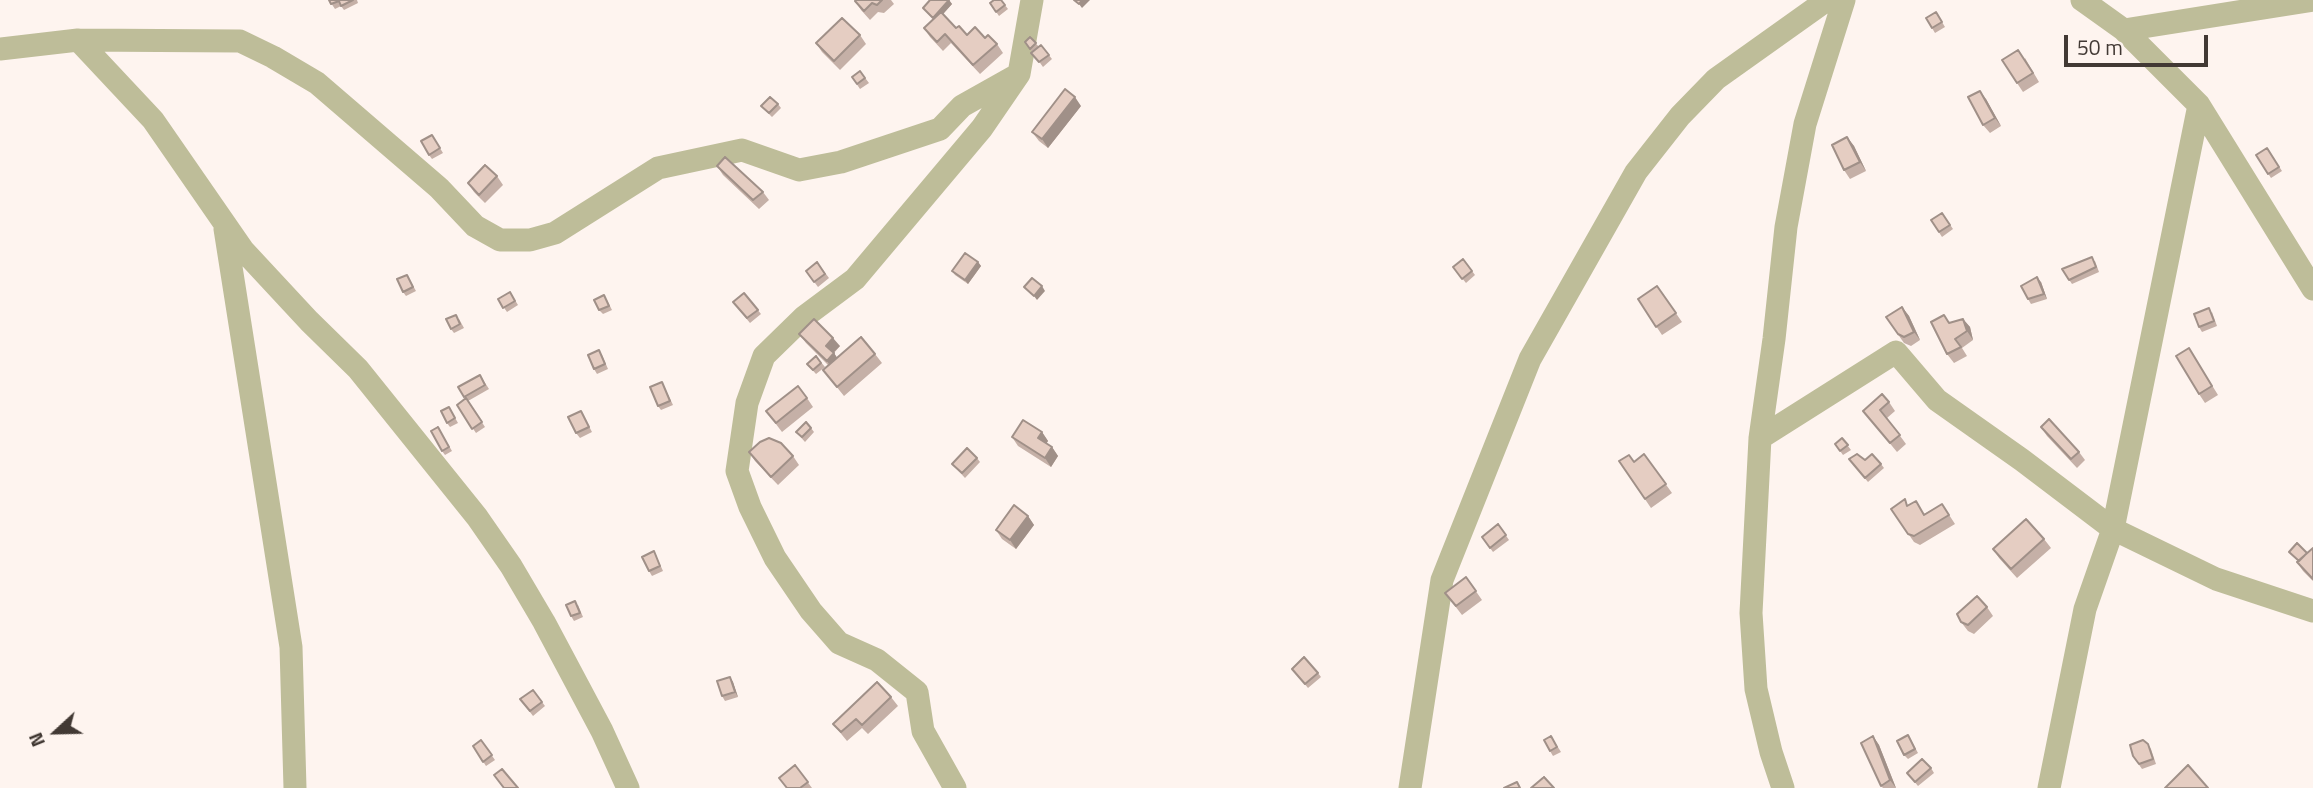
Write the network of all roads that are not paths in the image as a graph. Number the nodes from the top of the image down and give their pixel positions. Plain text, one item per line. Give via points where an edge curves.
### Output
1 (1032, 0) edge
2 (1827, 0) edge
3 (1844, 0) edge
4 (2082, 0) edge
5 (2313, 0) edge
6 (2124, 30) junction
7 (78, 40) junction
8 (0, 49) edge
9 (1019, 74) junction
10 (2199, 105) junction
11 (224, 222) junction
12 (2313, 289) edge
13 (1760, 438) junction
14 (2113, 529) junction
15 (2313, 611) edge
16 (295, 788) edge
17 (628, 788) edge
18 (955, 788) edge
19 (1410, 788) edge
20 (1783, 788) edge
21 (2049, 788) edge

1 - 9 street
2 - 19 street via 1716,79 1680,116 1636,172 1530,359 1442,580
3 - 13 street via 1805,124 1786,227
4 - 6 street
5 - 6 street
6 - 10 street
7 - 8 street
7 - 9 street via 240,41 317,83 439,188 475,226 500,240 530,240 555,233 658,168 742,150 799,170 841,162 940,129 962,106
7 - 11 street via 153,120
9 - 18 street via 982,128 855,279 804,317 764,356 747,403 737,471 775,558 811,611 839,643 877,660 917,692 923,731
10 - 12 street
10 - 14 street
11 - 16 street via 291,647
11 - 17 street via 243,250 358,369 477,517 544,622
13 - 14 street via 1896,352 1937,400
13 - 20 street via 1751,613 1755,676
14 - 15 street via 2216,579
14 - 21 street via 2085,609

